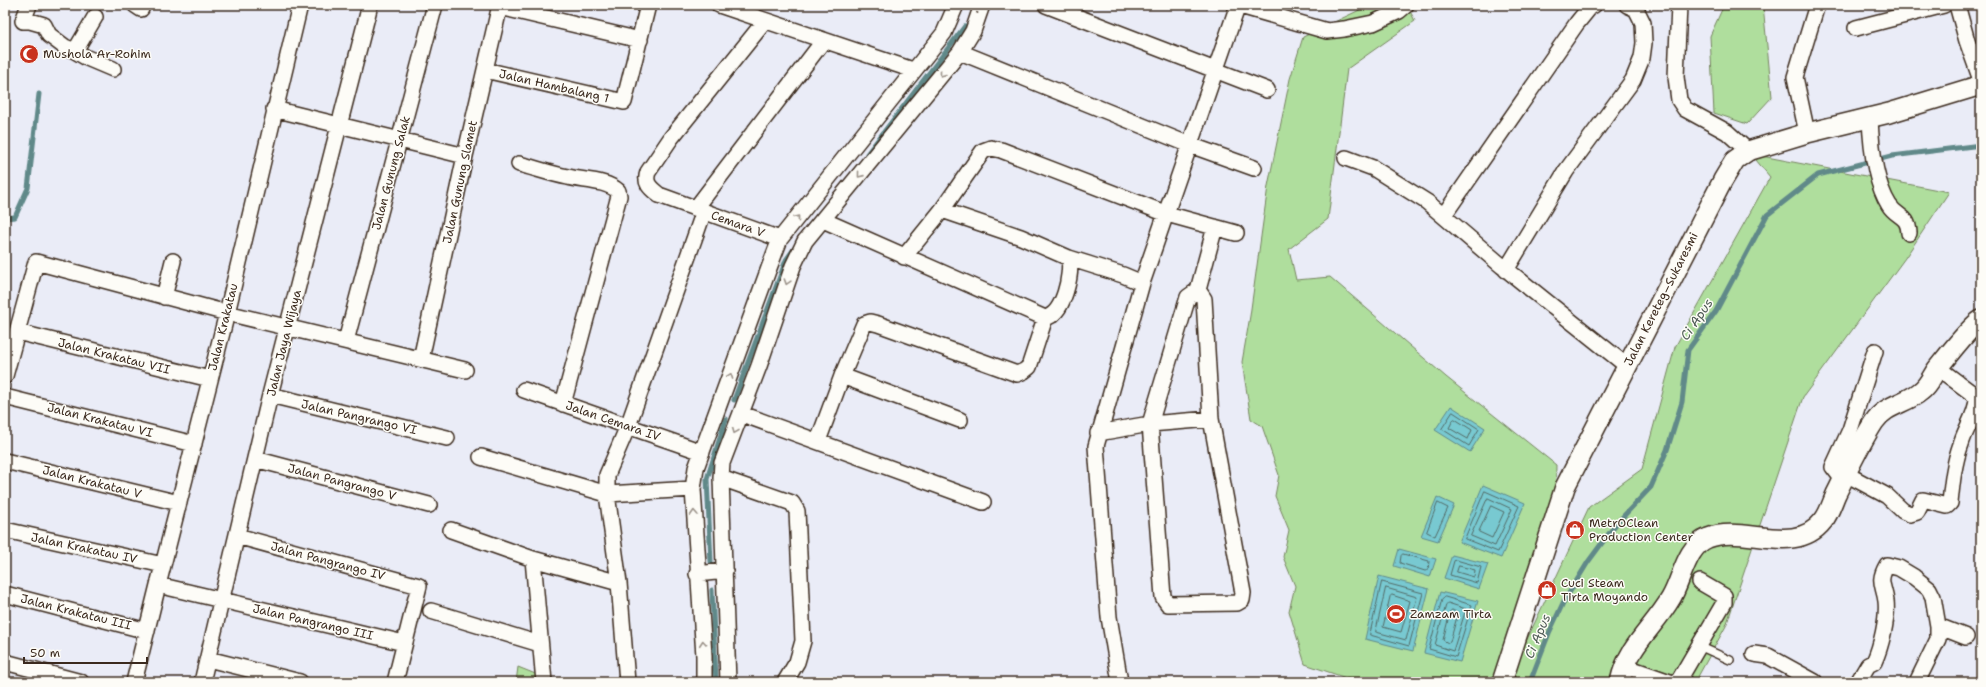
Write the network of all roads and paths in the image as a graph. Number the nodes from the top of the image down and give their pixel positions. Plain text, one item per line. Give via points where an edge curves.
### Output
1 (29, 5) edge
2 (300, 5) edge
3 (370, 5) edge
4 (435, 5) edge
5 (648, 5) edge
6 (719, 5) edge
7 (982, 5) edge
8 (1046, 5) edge
9 (1238, 5) edge
10 (1406, 5) edge
11 (1594, 5) edge
12 (1627, 5) edge
13 (1679, 5) edge
14 (1817, 5) edge
15 (1944, 5) edge
16 (1956, 5) edge
17 (500, 6) edge
18 (952, 6) edge
19 (95, 18) dead end
20 (765, 21) junction
21 (1856, 28) dead end
22 (640, 40) junction
23 (824, 40) junction
24 (75, 51) junction
25 (960, 52) junction
26 (113, 69) dead end
27 (485, 70) junction
28 (913, 70) junction
29 (1216, 72) junction
30 (1981, 80) edge
31 (1981, 85) edge
32 (1267, 90) dead end
33 (274, 109) junction
34 (1870, 118) junction
35 (339, 125) junction
36 (1807, 133) junction
37 (400, 140) junction
38 (1190, 144) junction
39 (1748, 151) junction
40 (465, 156) junction
41 (1346, 158) dead end
42 (520, 164) dead end
43 (1254, 168) dead end
44 (700, 209) junction
45 (942, 210) junction
46 (1167, 214) junction
47 (1444, 215) junction
48 (823, 220) junction
49 (1215, 227) junction
50 (1236, 233) dead end
51 (1909, 233) dead end
52 (780, 239) junction
53 (904, 257) junction
54 (1069, 258) junction
55 (172, 261) dead end
56 (1506, 270) junction
57 (1133, 279) junction
58 (1198, 290) junction
59 (164, 297) junction
60 (227, 313) junction
61 (1045, 318) junction
62 (1981, 320) edge
63 (288, 328) junction
64 (17, 332) junction
65 (346, 342) junction
66 (1875, 351) dead end
67 (421, 359) junction
68 (1627, 366) junction
69 (1938, 368) junction
70 (465, 370) dead end
71 (5, 376) edge
72 (842, 376) junction
73 (210, 379) junction
74 (524, 390) dead end
75 (270, 396) junction
76 (5, 397) edge
77 (563, 404) junction
78 (742, 414) junction
79 (1211, 418) junction
80 (960, 420) dead end
81 (1150, 424) junction
82 (628, 426) junction
83 (1098, 433) junction
84 (447, 438) dead end
85 (818, 441) junction
86 (194, 444) junction
87 (702, 452) junction
88 (481, 457) dead end
89 (255, 459) junction
90 (5, 461) edge
91 (1845, 477) junction
92 (721, 478) junction
93 (693, 489) junction
94 (607, 494) junction
95 (983, 502) dead end
96 (180, 503) junction
97 (429, 505) dead end
98 (5, 530) edge
99 (451, 530) dead end
100 (237, 536) junction
101 (533, 559) junction
102 (163, 565) junction
103 (711, 573) junction
104 (1700, 582) dead end
105 (619, 583) junction
106 (158, 585) junction
107 (5, 594) edge
108 (222, 601) junction
109 (431, 611) dead end
110 (1938, 626) junction
111 (147, 631) junction
112 (1966, 637) dead end
113 (404, 642) junction
114 (540, 644) junction
115 (1699, 646) junction
116 (1754, 654) dead end
117 (208, 659) junction
118 (1730, 660) dead end
119 (5, 662) edge
120 (1622, 674) edge
121 (81, 682) edge
122 (134, 682) edge
123 (202, 682) edge
124 (300, 682) edge
125 (395, 682) edge
126 (544, 682) edge
127 (627, 682) edge
128 (704, 682) edge
129 (728, 682) edge
130 (785, 682) edge
131 (1120, 682) edge
132 (1502, 682) edge
133 (1670, 682) edge
134 (1677, 682) edge
135 (1815, 682) edge
136 (1858, 682) edge
137 (1917, 682) edge

1 - 24 street via 23,21 42,24 49,35
2 - 33 street, Jalan Krakatau
3 - 35 street, Jalan Jaya Wijaya
4 - 37 street, Jalan Gunung Salak
5 - 22 street
6 - 20 street
7 - 25 street via 973,31
8 - 29 street
9 - 10 street via 1327,31 1373,23
9 - 29 street
11 - 47 street via 1577,23
12 - 56 street via 1636,9 1643,23 1642,58 1633,80 1566,171
13 - 39 street via 1676,77 1679,100 1685,109 1727,132
14 - 36 street via 1795,77
15 - 21 street
16 - 30 street
17 - 22 street
17 - 27 street, Jalan Gunung Slamet
18 - 28 street via 944,33
19 - 24 street
20 - 23 street
20 - 44 street, Cemara V via 671,138 648,172 647,183 654,192
22 - 27 street, Jalan Hambalang 1 via 624,102
23 - 28 street
23 - 44 street
24 - 26 street
25 - 38 street
25 -> 48 street
27 - 40 street, Jalan Gunung Slamet
52 -> 28 street
29 - 32 street
29 - 38 street
31 - 34 street, Jalan Kereteg–Sukaresmi
33 - 35 street
33 - 60 street, Jalan Krakatau
34 - 36 street, Jalan Kereteg–Sukaresmi
34 - 51 street via 1872,155 1883,192 1889,206 1907,220
35 - 37 street
35 - 63 street, Jalan Jaya Wijaya
36 - 39 street, Jalan Kereteg–Sukaresmi
37 - 40 street
37 - 65 street, Jalan Gunung Salak
38 - 43 street
38 - 46 street
39 - 68 street, Jalan Kereteg–Sukaresmi via 1735,160 1723,180
40 - 67 street, Jalan Gunung Slamet
41 - 47 street via 1377,171
42 - 77 street via 607,185 618,191 619,196
44 - 52 street, Cemara V
44 - 82 street
45 - 46 street via 983,151 991,148
45 - 53 street
45 - 54 street via 1021,237
46 - 49 street
46 - 57 street
47 - 56 street
48 - 53 street
48 -> 78 street via 805,241 793,266
49 - 50 street
49 - 58 street
87 -> 52 street
53 - 61 street
54 - 57 street
54 - 61 street via 1066,289 1054,314
55 - 59 street
56 - 68 street
57 - 83 street
58 - 79 street via 1204,299
58 - 81 street via 1188,297
59 - 60 street
59 - 64 street via 36,262
60 - 63 street
60 - 73 street, Jalan Krakatau
61 - 72 street via 1029,367 1017,374 870,322 864,324
62 - 69 street
63 - 65 street
63 - 75 street, Jalan Jaya Wijaya
64 - 71 street
64 - 73 street, Jalan Krakatau VII
65 - 67 street
66 - 91 street via 1850,430 1833,467
67 - 70 street
68 - 132 street, Jalan Kereteg–Sukaresmi via 1565,488
69 - 91 street via 1922,390 1912,398 1891,406 1875,420
69 - 91 street via 1977,396 1955,463 1950,502 1947,506 1923,500 1917,512 1910,514 1887,496
72 - 80 street
72 - 85 street
73 - 86 street, Jalan Krakatau
74 - 77 street, Jalan Cemara IV
75 - 84 street, Jalan Pangrango VI
75 - 89 street, Jalan Jaya Wijaya
76 - 86 street, Jalan Krakatau VI
77 - 82 street, Jalan Cemara IV
78 - 85 street
78 -> 92 street via 722,463
79 - 81 street
79 - 81 street via 1243,593 1242,600 1237,603 1177,605 1168,604 1163,597
81 - 83 street
82 - 87 street, Jalan Cemara IV
82 - 94 street via 607,475
83 - 131 street via 1096,446 1101,530 1109,617
85 - 95 street
86 - 96 street, Jalan Krakatau
87 - 93 street via 696,468
88 - 94 street
89 - 97 street, Jalan Pangrango V
89 - 100 street, Jalan Jaya Wijaya
90 - 96 street, Jalan Krakatau V
91 - 120 street via 1824,521 1812,532 1788,538 1724,535 1709,537 1700,542 1671,598 1636,643
92 - 103 street
92 - 130 street via 792,503 797,511 803,641 797,662
93 - 94 street
103 -> 93 street
94 - 105 street
96 - 102 street, Jalan Krakatau
98 - 102 street, Jalan Krakatau IV
99 - 101 street
100 - 108 street, Jalan Jaya Wijaya
100 - 113 street, Jalan Pangrango IV via 419,586
101 - 105 street
101 - 114 street
102 - 106 street, Jalan Krakatau
128 -> 103 street
103 - 129 street
104 - 115 street via 1724,596 1724,603
105 - 127 street
106 - 108 street
106 - 111 street, Jalan Krakatau
107 - 111 street, Jalan Krakatau III
108 - 113 street, Jalan Pangrango III
108 - 117 street, Jalan Jaya Wijaya
109 - 114 street
110 - 112 street
110 - 136 street via 1929,589 1899,568 1887,565 1883,571 1881,584 1886,601 1883,642 1874,662 1868,665
110 - 137 street via 1935,649
111 - 122 street, Jalan Krakatau
113 - 125 street
114 - 126 street
115 - 118 lane
115 - 134 street
116 - 135 street via 1768,656
117 - 123 street, Jalan Jaya Wijaya
117 - 124 street
119 - 121 street
120 - 133 street

